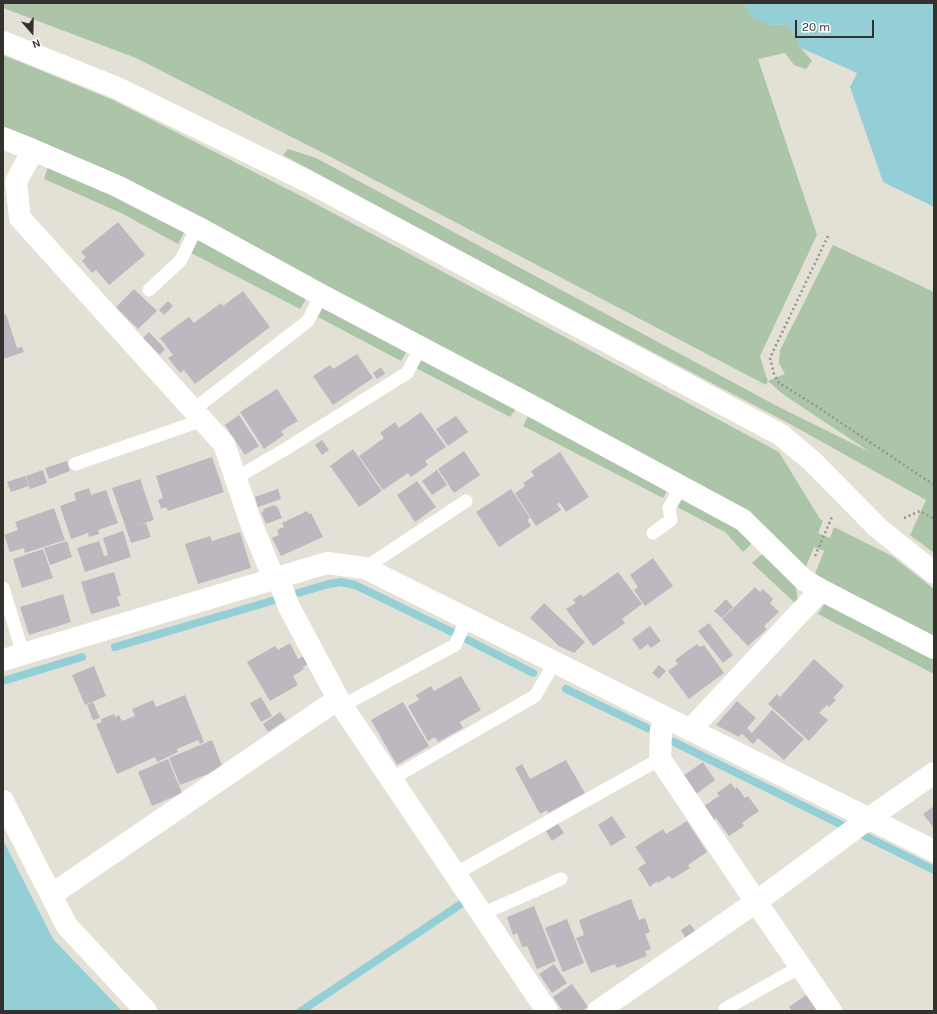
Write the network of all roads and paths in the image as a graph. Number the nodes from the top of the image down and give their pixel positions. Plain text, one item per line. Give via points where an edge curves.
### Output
1 (3, 42) edge
2 (3, 138) edge
3 (33, 150) junction
4 (197, 227) junction
5 (828, 236) dead end
6 (149, 290) dead end
7 (321, 295) junction
8 (421, 347) junction
9 (198, 415) junction
10 (75, 464) dead end
11 (236, 478) junction
12 (934, 485) edge
13 (681, 487) junction
14 (466, 501) dead end
15 (829, 524) dead end
16 (653, 533) dead end
17 (818, 549) dead end
18 (365, 568) junction
19 (934, 573) edge
20 (276, 579) junction
21 (3, 588) edge
22 (821, 590) junction
23 (467, 619) junction
24 (934, 648) edge
25 (13, 657) edge
26 (555, 662) junction
27 (340, 702) junction
28 (668, 719) junction
29 (690, 730) junction
30 (660, 759) junction
31 (934, 773) edge
32 (391, 779) junction
33 (3, 801) edge
34 (868, 819) junction
35 (934, 851) edge
36 (455, 874) junction
37 (561, 879) dead end
38 (51, 895) junction
39 (756, 902) junction
40 (482, 914) junction
41 (800, 967) junction
42 (725, 1008) dead end
43 (146, 1011) edge
44 (547, 1011) edge
45 (598, 1011) edge
46 (831, 1011) edge

1 - 19 street via 117,88 307,181 781,435 812,461 878,528
2 - 3 street
3 - 4 street via 117,186
3 - 9 street via 16,182 20,218
4 - 6 lane via 181,260
4 - 7 street
5 - 12 path via 770,358 774,374 778,383
7 - 8 street
7 - 9 lane via 308,321
8 - 11 lane via 407,373
8 - 13 street
9 - 10 lane
9 - 11 street via 224,444
11 - 20 street via 251,523
13 - 16 lane via 669,508 671,520
13 - 22 street via 743,520 804,580
14 - 18 lane
15 - 17 path
18 - 20 street via 327,564
18 - 23 street
20 - 25 street
20 - 27 street
21 - 25 lane
22 - 24 street
22 - 29 street
23 - 26 street
23 - 27 lane via 455,645
26 - 28 street
26 - 32 lane via 535,696
27 - 32 street
27 - 38 street
28 - 29 street
28 - 30 street via 661,730
29 - 34 street
30 - 36 lane
30 - 39 street
31 - 34 street
32 - 36 street
33 - 38 street
34 - 35 street
34 - 39 street
36 - 40 street
37 - 40 lane
38 - 43 street via 66,926
39 - 41 street
39 - 45 street
40 - 44 street
41 - 42 lane
41 - 46 street

